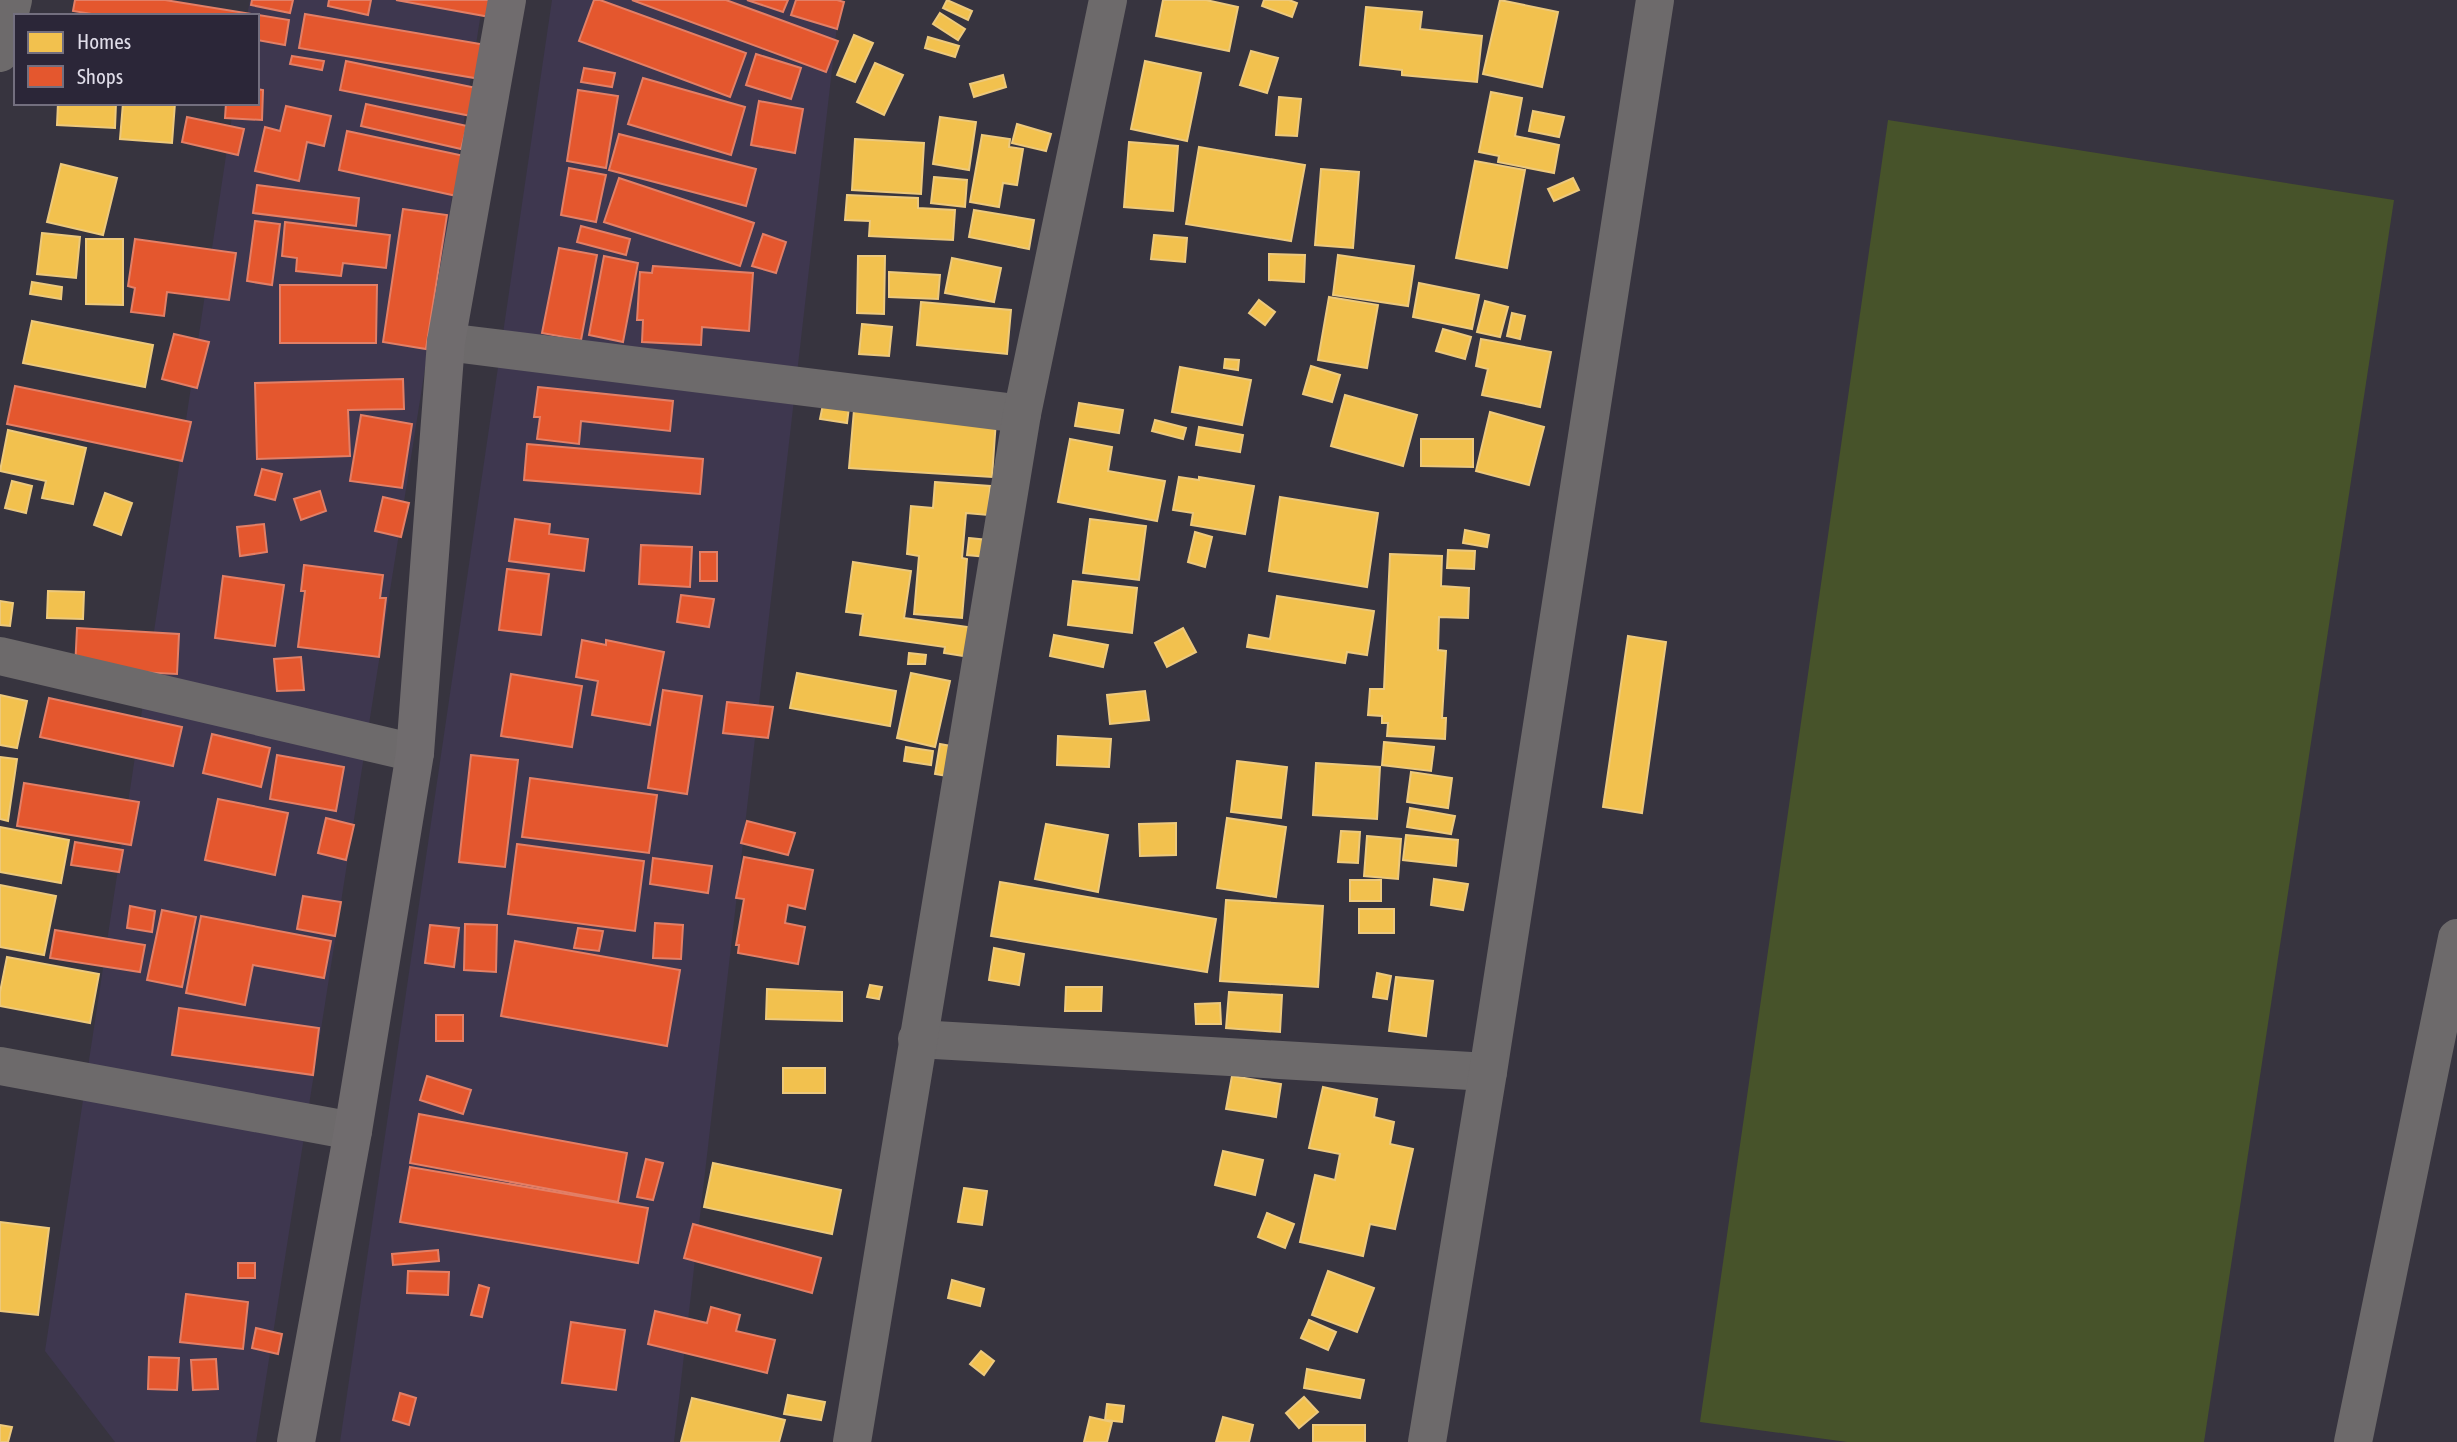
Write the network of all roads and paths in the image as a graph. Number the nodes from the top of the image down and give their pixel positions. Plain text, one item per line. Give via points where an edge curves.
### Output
1 (13, 0) edge
2 (507, 0) edge
3 (1108, 0) edge
4 (1655, 0) edge
5 (0, 53) edge
6 (446, 342) junction
7 (1022, 414) junction
8 (0, 656) edge
9 (415, 753) junction
10 (2457, 938) edge
11 (917, 1039) junction
12 (0, 1066) edge
13 (1488, 1072) junction
14 (353, 1131) junction
15 (296, 1442) edge
16 (852, 1442) edge
17 (1427, 1442) edge
18 (2353, 1442) edge

1 - 5 street
2 - 6 main road
3 - 7 street
4 - 13 street
6 - 7 street
6 - 9 main road
7 - 11 street
8 - 9 street
9 - 14 main road
10 - 18 street
11 - 13 street
11 - 16 street
12 - 14 street
13 - 17 street
14 - 15 main road

